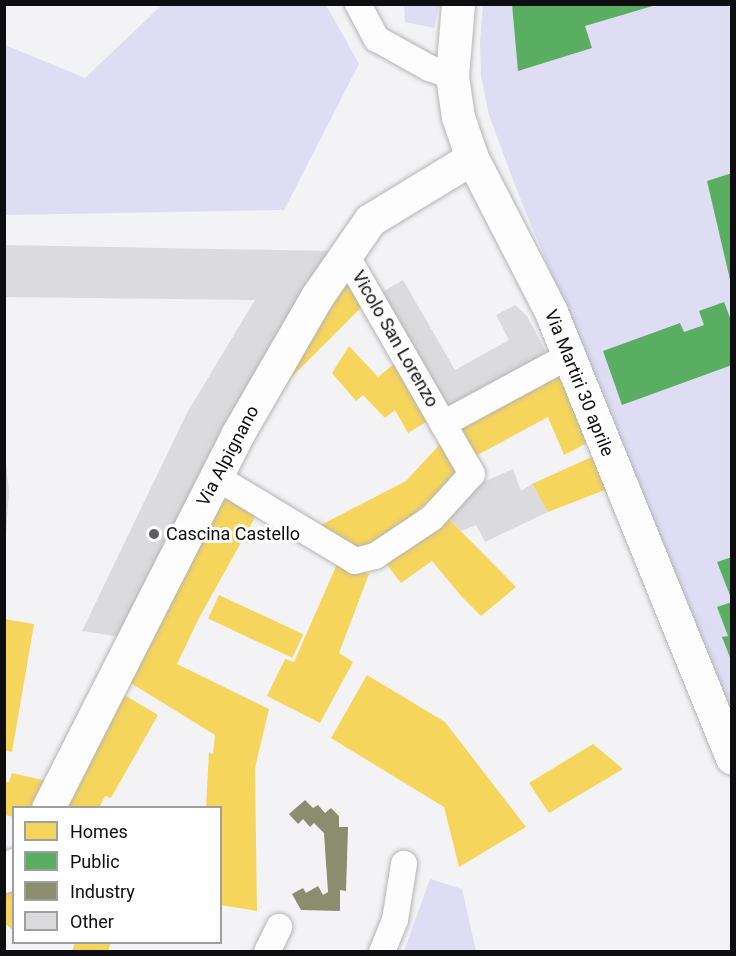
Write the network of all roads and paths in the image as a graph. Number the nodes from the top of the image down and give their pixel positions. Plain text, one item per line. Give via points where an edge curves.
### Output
1 (358, 4) edge
2 (458, 4) edge
3 (452, 76) junction
4 (472, 158) junction
5 (346, 255) junction
6 (569, 356) junction
7 (443, 424) junction
8 (216, 477) junction
9 (732, 758) edge
10 (49, 806) edge
11 (404, 864) dead end
12 (279, 927) dead end
13 (267, 951) edge
14 (382, 951) edge

1 - 3 street via 377,39 429,68
2 - 3 street, Via Martiri 30 aprile
3 - 4 street, Via Martiri 30 aprile via 458,117
4 - 5 street, Via Alpignano via 370,220
4 - 6 street, Via Martiri 30 aprile via 551,312
5 - 7 street, Vicolo San Lorenzo
5 - 8 street, Via Alpignano via 310,308
6 - 7 street, Vicolo San Lorenzo
6 - 9 street, Via Martiri 30 aprile
7 - 8 street, Vicolo San Lorenzo via 472,474 432,518 375,556 355,561
8 - 10 street, Via Alpignano
11 - 14 street via 395,920
12 - 13 street

